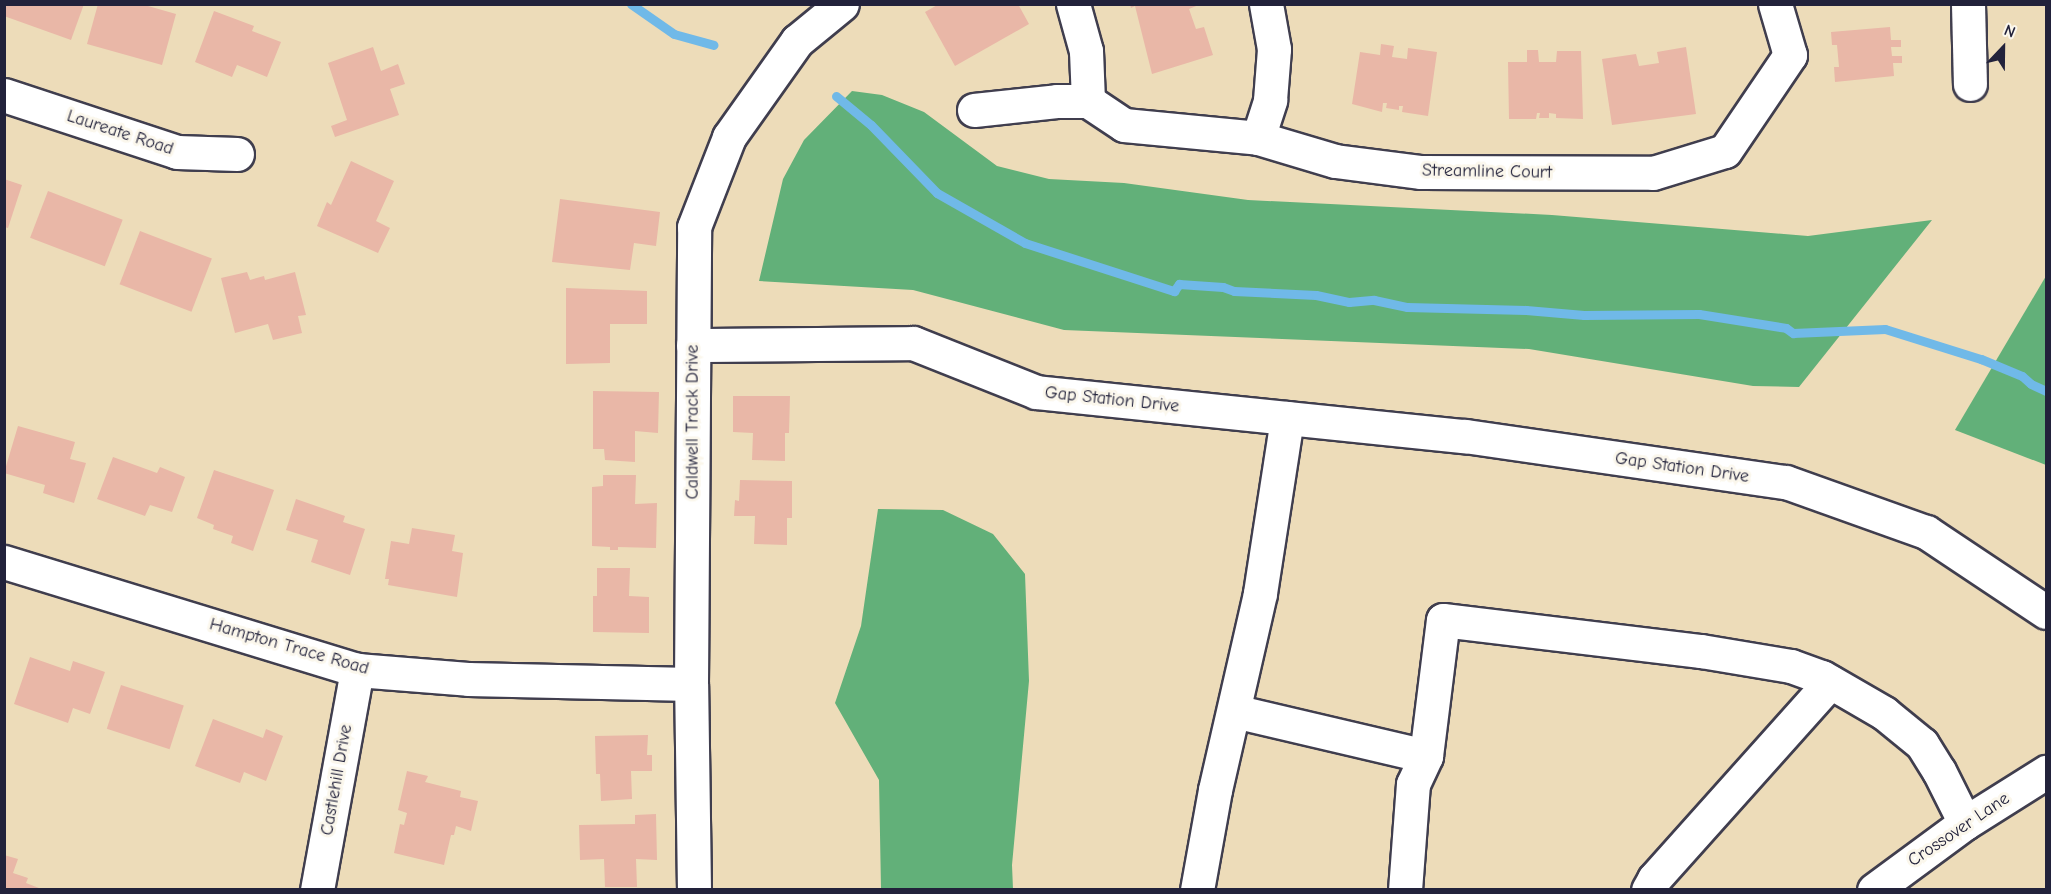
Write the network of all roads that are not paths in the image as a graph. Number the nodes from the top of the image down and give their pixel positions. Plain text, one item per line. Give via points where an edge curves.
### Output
1 (842, 4) edge
2 (1073, 4) edge
3 (1266, 4) edge
4 (1775, 4) edge
5 (1968, 4) edge
6 (1970, 84) dead end
7 (4, 95) edge
8 (1089, 101) junction
9 (974, 110) dead end
10 (1258, 138) junction
11 (237, 154) dead end
12 (693, 345) junction
13 (1287, 418) junction
14 (4, 562) edge
15 (2046, 612) edge
16 (357, 670) junction
17 (1830, 682) junction
18 (691, 684) junction
19 (1233, 711) junction
20 (1426, 756) junction
21 (2046, 772) edge
22 (1965, 823) junction
23 (317, 890) edge
24 (694, 890) edge
25 (1197, 890) edge
26 (1405, 890) edge
27 (1648, 890) edge
28 (1874, 890) edge

1 - 12 street, Caldwell Track Drive via 797,41 729,137 694,227
2 - 8 street via 1086,51
3 - 10 street via 1274,50 1270,100
4 - 10 street, Streamline Court via 1790,55 1725,151 1653,173 1421,172 1335,161
5 - 6 street
7 - 11 street, Laureate Road via 177,152
8 - 9 street
8 - 10 street, Streamline Court via 1124,125
12 - 13 street, Gap Station Drive via 913,343 1036,392
12 - 18 street, Caldwell Track Drive
13 - 15 street, Gap Station Drive via 1465,436 1786,482 1926,532
13 - 19 street via 1260,592
14 - 16 street, Hampton Trace Road
16 - 18 street, Hampton Trace Road via 468,679
16 - 23 street, Castlehill Drive
17 - 20 street via 1791,666 1701,651 1443,620
17 - 22 street via 1884,714 1922,744
17 - 27 street
18 - 24 street, Caldwell Track Drive
19 - 20 street
19 - 25 street
20 - 26 street via 1413,784
21 - 22 street, Crossover Lane
22 - 28 street, Crossover Lane

